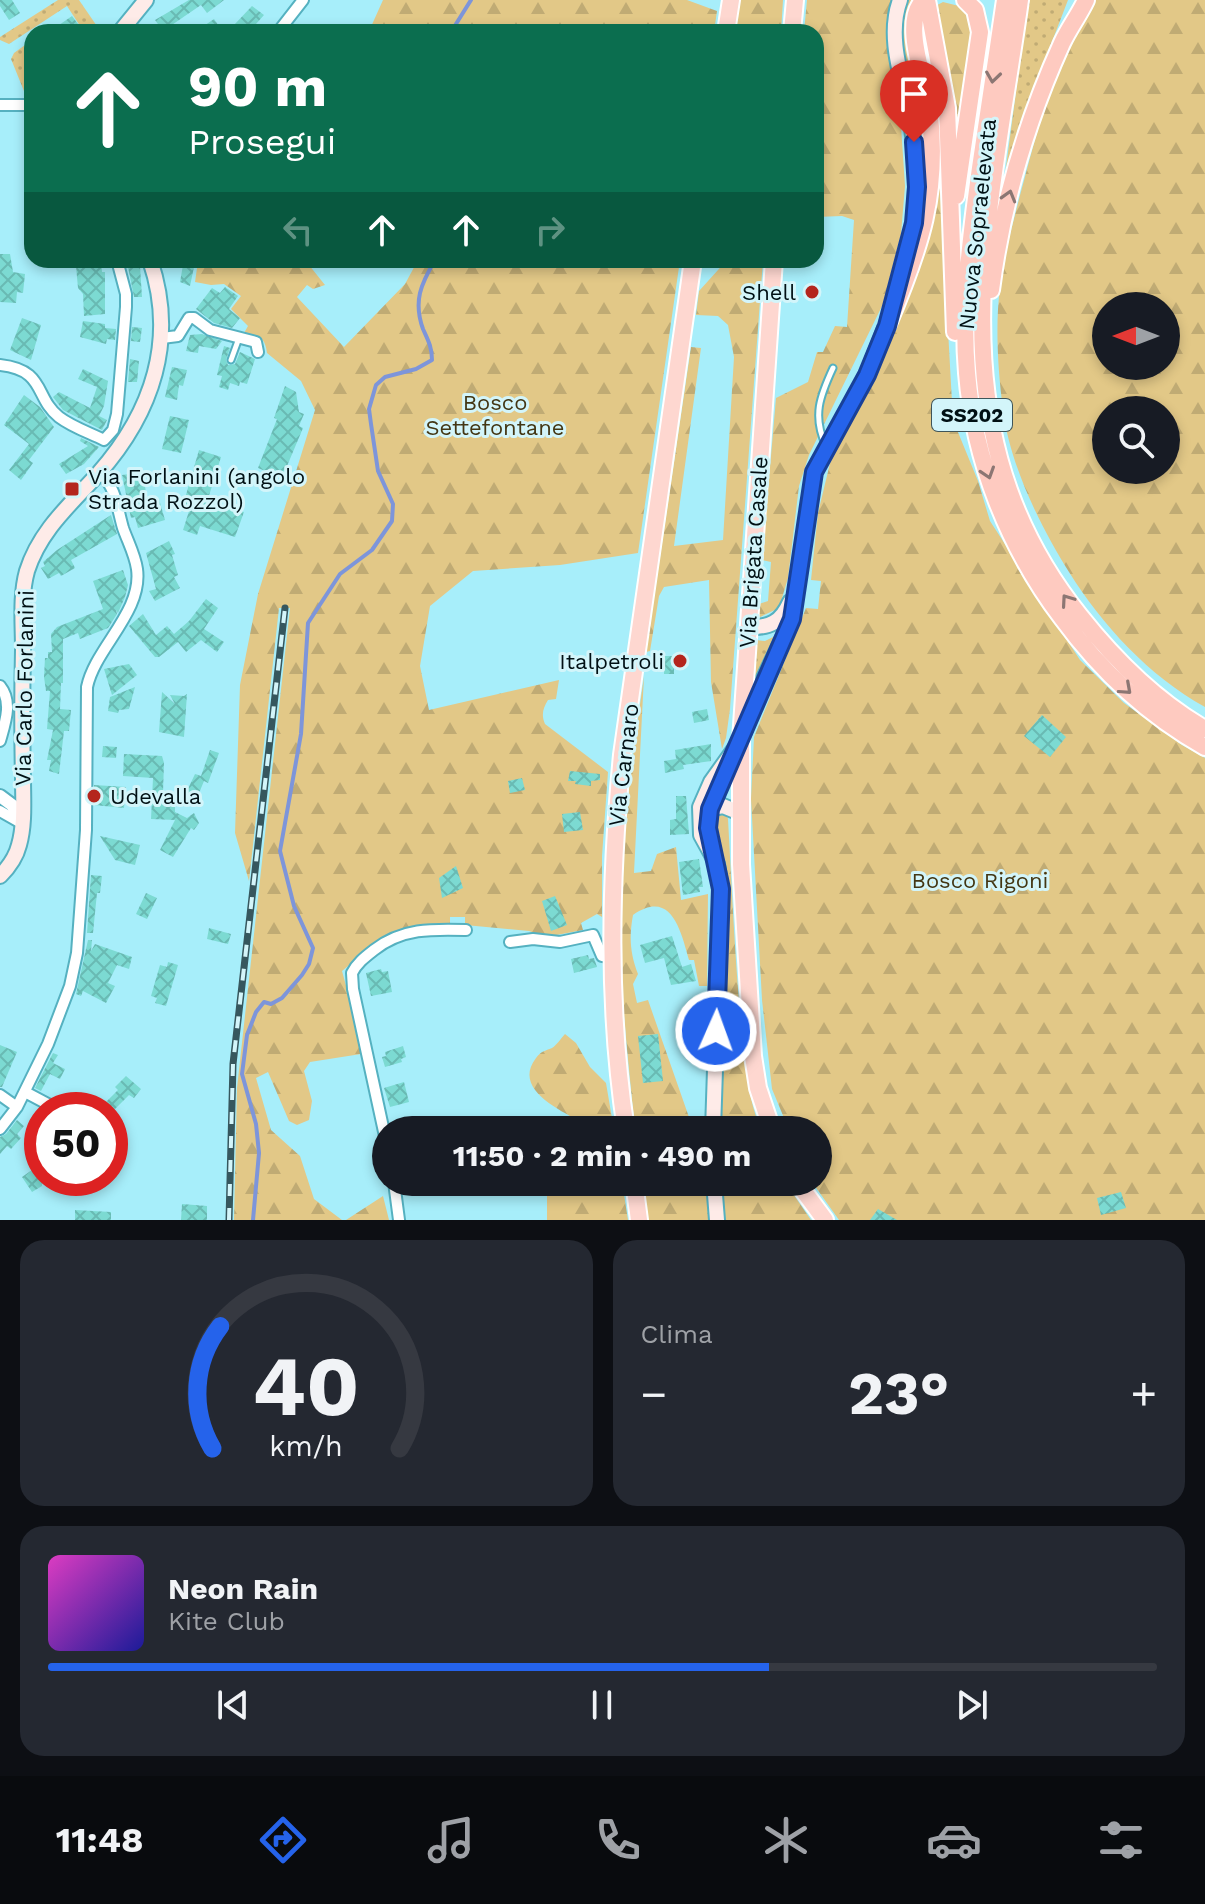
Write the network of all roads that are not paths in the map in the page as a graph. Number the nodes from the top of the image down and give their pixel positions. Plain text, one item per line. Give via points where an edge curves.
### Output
1 (146, 0) edge
2 (303, 0) edge
3 (731, 0) edge
4 (795, 0) edge
5 (900, 0) edge
6 (925, 0) edge
7 (965, 0) edge
8 (1005, 0) edge
9 (1020, 0) edge
10 (1076, 0) edge
11 (1086, 0) edge
12 (126, 24) edge
13 (284, 24) edge
14 (727, 24) edge
15 (793, 24) edge
16 (1063, 39) junction
17 (0, 105) edge
18 (24, 105) edge
19 (950, 233) junction
20 (119, 268) edge
21 (152, 268) edge
22 (692, 268) edge
23 (773, 268) edge
24 (887, 326) junction
25 (162, 338) junction
26 (239, 338) junction
27 (258, 352) dead end
28 (231, 360) dead end
29 (0, 365) edge
30 (833, 368) dead end
31 (986, 443) junction
32 (826, 447) junction
33 (100, 472) junction
34 (798, 587) junction
35 (748, 627) junction
36 (0, 686) edge
37 (1205, 729) edge
38 (741, 740) junction
39 (0, 741) edge
40 (1205, 747) edge
41 (0, 796) edge
42 (710, 809) junction
43 (0, 811) edge
44 (740, 813) junction
45 (23, 824) junction
46 (717, 864) junction
47 (0, 876) edge
48 (466, 930) dead end
49 (510, 942) dead end
50 (612, 957) junction
51 (25, 1092) edge
52 (24, 1094) edge
53 (0, 1095) edge
54 (17, 1107) junction
55 (381, 1116) edge
56 (624, 1116) edge
57 (713, 1116) edge
58 (767, 1116) edge
59 (0, 1129) edge
60 (396, 1196) edge
61 (636, 1196) edge
62 (715, 1196) edge
63 (807, 1196) edge
64 (399, 1220) edge
65 (639, 1220) edge
66 (717, 1220) edge
67 (825, 1220) edge

1 - 12 main road
2 - 13 street
3 - 14 main road
4 - 15 main road
5 - 24 main road via 895,39 917,167 914,223
6 - 19 highway via 947,108
6 - 24 highway via 917,12 915,39 929,106 929,202 917,250
7 - 19 highway via 975,10 980,32
8 -> 31 highway, Nuova Sopraelevata / SS202 via 964,321 967,374
9 - 31 highway, Nuova Sopraelevata / SS202 via 983,265 980,332
10 - 16 highway
11 - 16 highway
31 -> 16 highway via 996,253 1030,128
17 - 18 street
19 - 31 highway via 962,383
20 - 29 street via 126,294 117,414 104,440 58,416 34,379
21 - 25 main road, Via Carlo Forlanini via 162,303
22 - 50 main road, Via Carnaro via 622,755
23 - 35 main road, Via Brigata Casale
24 - 32 main road via 867,375
25 - 26 street via 178,336 189,318
25 - 33 main road, Via Carlo Forlanini via 146,399
26 - 27 street via 256,342
26 - 28 lane
30 - 32 lane via 818,408
37 -> 31 highway, Nuova Sopraelevata / SS202 via 1137,679 1068,602 1029,537
31 -> 40 highway, Nuova Sopraelevata / SS202 via 1001,513 1033,578 1080,643 1128,692
32 - 34 main road via 810,488
33 - 45 main road, Via Carlo Forlanini via 47,531 26,573
33 - 51 street via 113,488 137,583 123,619 90,670 77,953 70,986
34 - 35 main road via 776,622
34 - 38 main road via 792,619
35 - 38 main road, Via Brigata Casale
36 - 39 street via 7,704
38 - 42 main road
38 - 44 main road, Via Brigata Casale
38 - 46 main road via 700,807 701,835
41 - 45 street
42 - 44 main road via 723,806
42 - 46 main road via 708,828
43 - 45 street
44 - 58 main road, Via Brigata Casale via 751,1035
45 - 47 main road, Via Carlo Forlanini via 14,859
46 - 57 main road via 721,889
48 - 55 street via 394,936 352,973
49 - 50 street via 560,942 593,935 602,956
50 - 56 main road, Via Carnaro
52 - 54 street
53 - 54 street
54 - 59 street
60 - 64 street
61 - 65 main road
62 - 66 main road
63 - 67 main road

